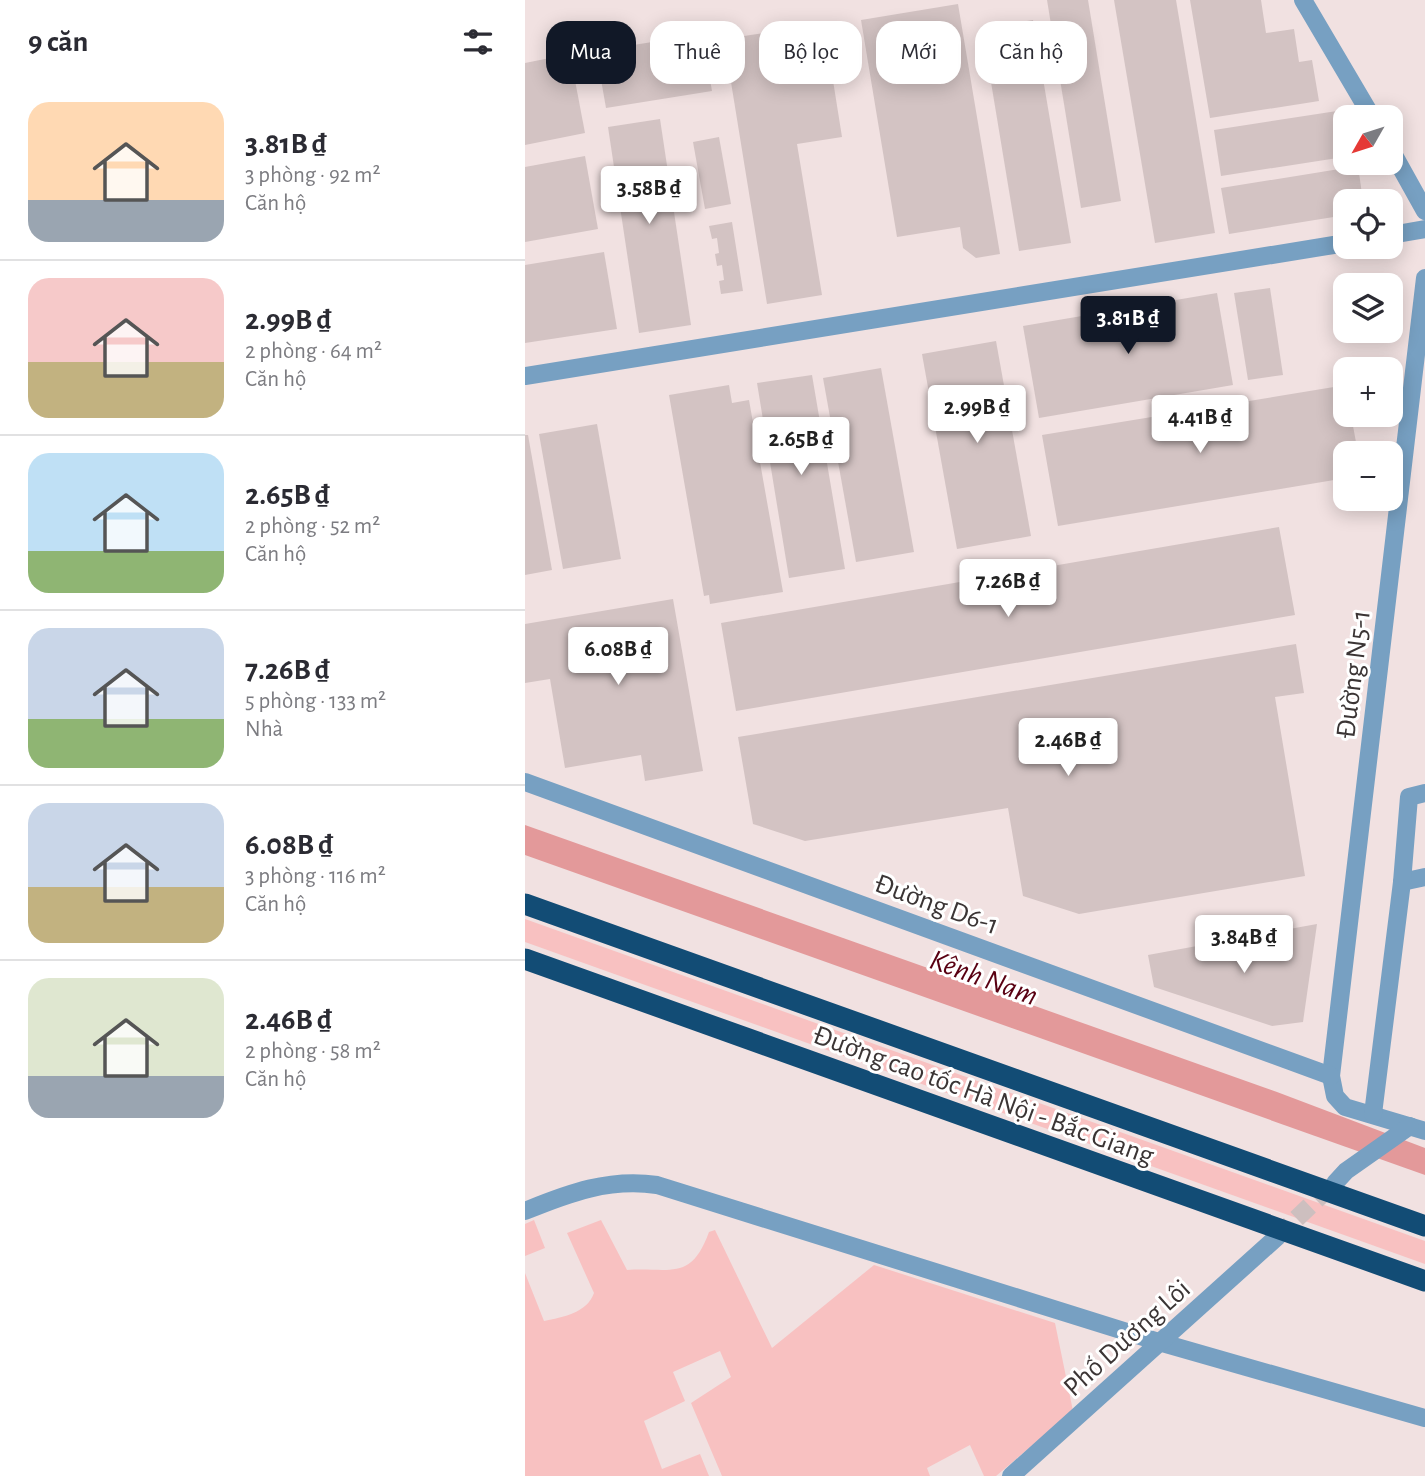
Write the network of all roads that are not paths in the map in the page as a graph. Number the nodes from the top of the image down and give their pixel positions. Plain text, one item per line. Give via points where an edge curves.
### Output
1 (1303, 0) edge
2 (1365, 105) edge
3 (1403, 170) edge
4 (1424, 206) edge
5 (1425, 229) edge
6 (1403, 233) edge
7 (1333, 245) edge
8 (1425, 278) edge
9 (525, 376) edge
10 (525, 782) edge
11 (1425, 793) edge
12 (1425, 877) edge
13 (1402, 882) junction
14 (525, 904) edge
15 (525, 959) edge
16 (1331, 1076) junction
17 (1373, 1114) junction
18 (1417, 1129) edge
19 (1341, 1177) tunnel mouth
20 (525, 1211) edge
21 (1425, 1226) edge
22 (1277, 1237) tunnel mouth
23 (1425, 1282) edge
24 (1159, 1342) junction
25 (1425, 1418) edge
26 (1011, 1476) edge

1 - 2 street
3 - 4 street
5 - 6 street
7 - 9 street
8 - 16 street, Đường N5-1
10 - 16 street, Đường D6-1
11 - 13 street via 1409,797
12 - 13 street
13 - 17 street
14 - 21 highway, Đường cao tốc Hà Nội - Bắc Giang
15 - 23 highway, Đường cao tốc Hà Nội - Bắc Giang
16 - 17 street via 1339,1103
17 - 18 street
18 - 19 street via 1393,1138
20 - 24 street via 597,1185 657,1185
22 - 24 street, Phố Dương Lôi
24 - 25 street
24 - 26 street, Phố Dương Lôi

